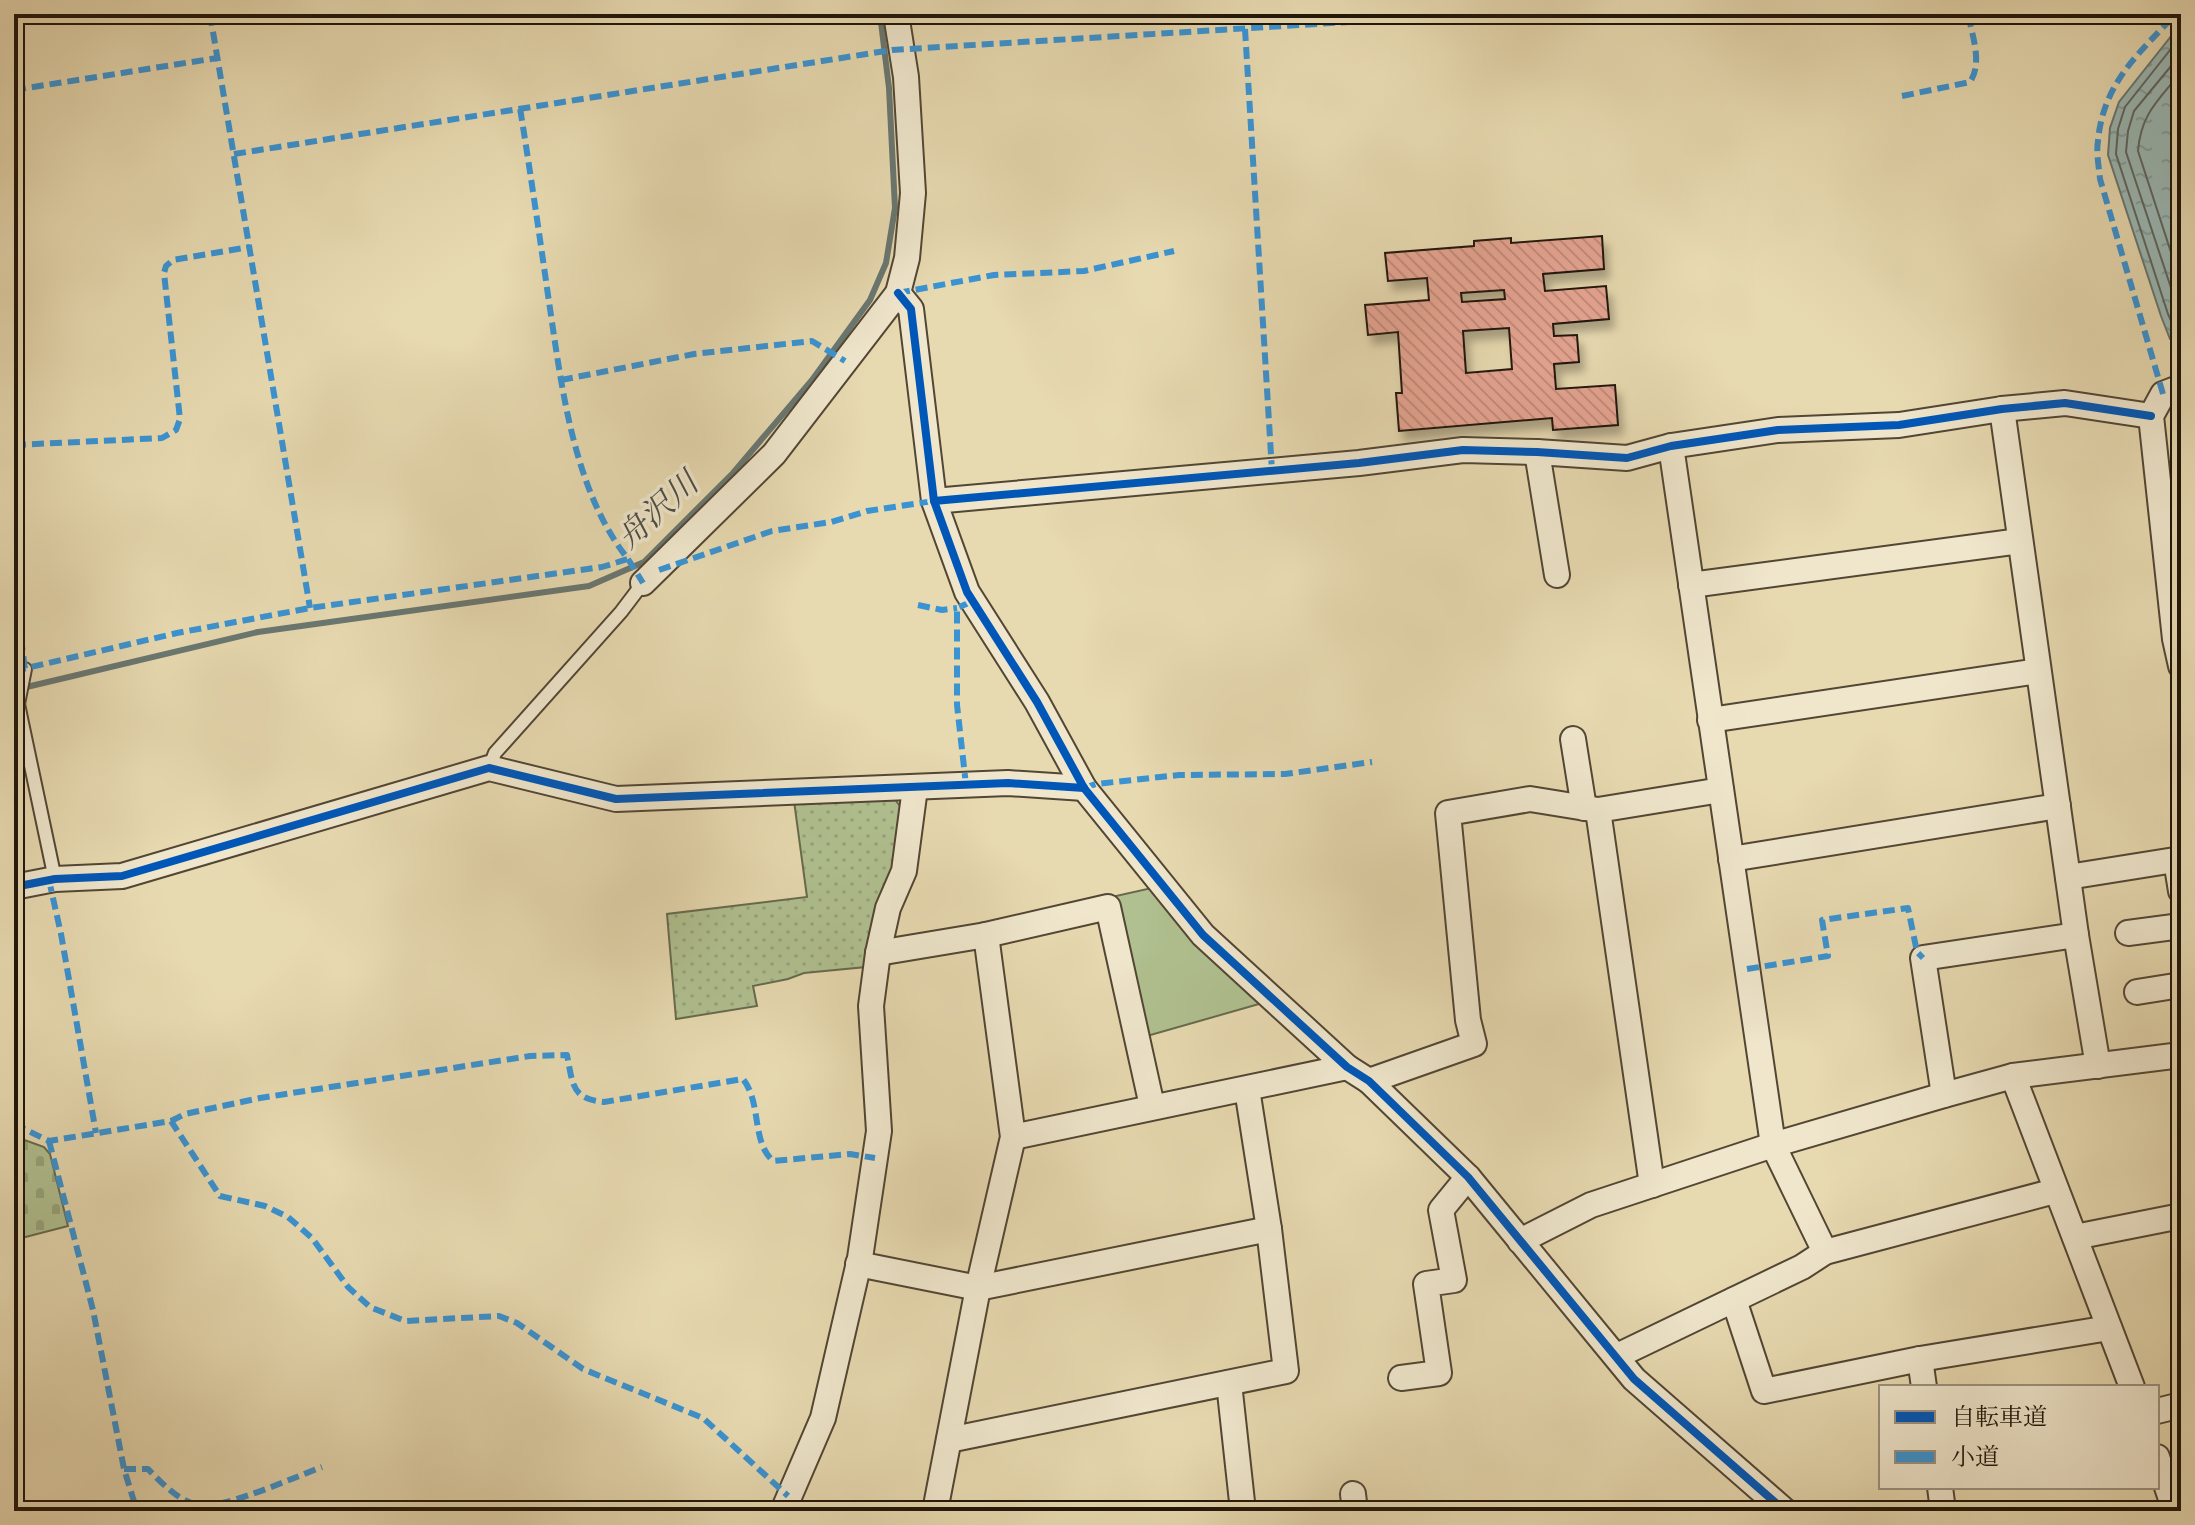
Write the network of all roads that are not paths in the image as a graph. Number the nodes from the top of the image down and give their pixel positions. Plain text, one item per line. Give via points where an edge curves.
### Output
1 (896, 14) edge
2 (898, 293) junction
3 (2181, 387) edge
4 (2002, 409) junction
5 (2151, 416) junction
6 (1671, 446) junction
7 (1537, 452) junction
8 (934, 501) junction
9 (2020, 541) junction
10 (1557, 575) dead end
11 (643, 583) joint
12 (1691, 585) junction
13 (2181, 666) edge
14 (25, 669) dead end
15 (2038, 671) junction
16 (1710, 720) junction
17 (1573, 739) dead end
18 (489, 768) junction
19 (915, 788) junction
20 (1084, 788) junction
21 (1721, 790) junction
22 (2058, 806) junction
23 (1591, 809) junction
24 (1731, 859) junction
25 (2178, 860) edge
26 (2068, 877) junction
27 (55, 879) junction
28 (14, 887) edge
29 (2181, 891) edge
30 (2181, 926) edge
31 (2128, 933) dead end
32 (986, 935) junction
33 (2076, 935) junction
34 (878, 953) junction
35 (2181, 985) edge
36 (2137, 992) dead end
37 (2181, 1055) edge
38 (2098, 1066) junction
39 (1347, 1067) junction
40 (2013, 1076) junction
41 (1369, 1081) junction
42 (1247, 1089) junction
43 (1944, 1095) junction
44 (1152, 1106) junction
45 (1013, 1137) junction
46 (1773, 1145) junction
47 (1468, 1177) junction
48 (1652, 1185) junction
49 (2055, 1191) junction
50 (2181, 1216) edge
51 (1269, 1229) junction
52 (2075, 1237) junction
53 (1520, 1241) junction
54 (1825, 1252) junction
55 (858, 1264) junction
56 (978, 1288) junction
57 (1734, 1300) junction
58 (2109, 1328) junction
59 (1617, 1356) junction
60 (1920, 1359) junction
61 (1401, 1378) dead end
62 (1229, 1383) junction
63 (1924, 1385) edge
64 (2131, 1385) edge
65 (2181, 1405) edge
66 (2159, 1410) edge
67 (949, 1440) junction
68 (2159, 1463) edge
69 (1940, 1489) edge
70 (783, 1511) edge
71 (935, 1511) edge
72 (1243, 1511) edge
73 (1785, 1511) edge
74 (1943, 1511) edge
75 (2175, 1511) edge

1 - 2 street via 913,193
2 - 8 street via 911,309
2 - 11 street via 774,454
3 - 5 street via 2163,394
4 - 5 street via 2065,403
4 - 6 street via 1899,425 1778,430
4 - 9 street
5 - 13 street
6 - 7 street via 1627,458
6 - 12 street
7 - 8 street via 1463,450
7 - 10 street
8 - 20 street via 967,592
9 - 12 street
9 - 15 street
11 - 18 lane via 495,753
12 - 16 street
14 - 27 lane via 18,704
15 - 16 street
15 - 22 street
16 - 21 street
17 - 23 street
18 - 19 street via 616,799
18 - 27 street via 122,876
19 - 20 street via 1008,783
19 - 34 street via 904,871 888,908
20 - 39 street via 1203,935
21 - 23 street
21 - 24 street
22 - 24 street
22 - 26 street
23 - 41 street via 1530,799 1448,813 1474,1044
23 - 48 street
24 - 46 street
25 - 26 street
25 - 29 street
26 - 33 street
27 - 28 street
30 - 31 street
32 - 34 street
32 - 44 street via 1108,907
32 - 45 street
33 - 38 street
33 - 43 street via 1923,958
34 - 55 street via 871,1006 879,1131
35 - 36 street
37 - 38 street
38 - 40 street
39 - 41 street
39 - 42 street
40 - 43 street
40 - 49 street
41 - 47 street
42 - 44 street
42 - 51 street
43 - 46 street
44 - 45 street
45 - 56 street
46 - 48 street
46 - 54 street
47 - 53 street
47 - 61 street via 1441,1210 1454,1280 1426,1284 1439,1373
48 - 53 street via 1591,1205
49 - 52 street
49 - 54 street
50 - 52 street
51 - 56 street
51 - 62 street via 1286,1371
52 - 58 street
53 - 59 street
54 - 57 street
55 - 56 street
55 - 70 street via 823,1418
56 - 67 street
57 - 59 street
57 - 60 street via 1764,1391
58 - 60 street
58 - 64 street
59 - 73 street via 1634,1379
60 - 63 street
62 - 67 street
62 - 72 street
65 - 66 street
67 - 71 street
68 - 75 street
69 - 74 street

